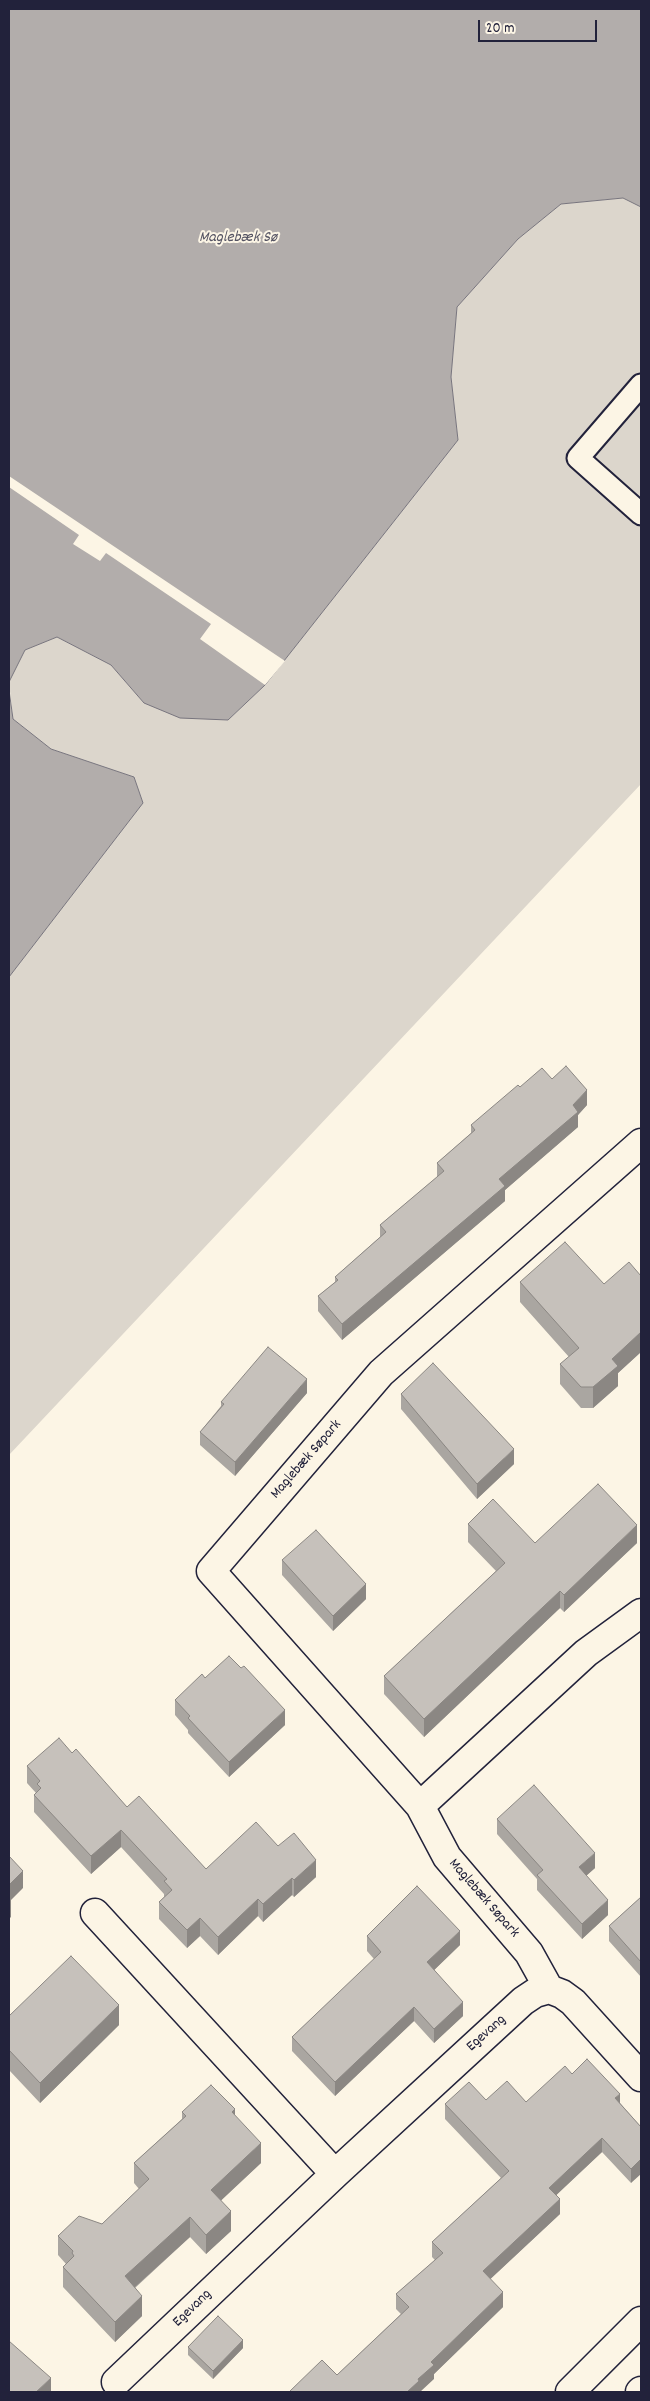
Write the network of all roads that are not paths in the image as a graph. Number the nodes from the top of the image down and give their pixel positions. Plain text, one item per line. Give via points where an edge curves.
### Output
1 (641, 386) edge
2 (641, 514) edge
3 (641, 1143) edge
4 (641, 1613) edge
5 (420, 1806) junction
6 (96, 1913) dead end
7 (549, 1989) junction
8 (641, 2077) edge
9 (335, 2174) junction
10 (641, 2321) edge
11 (116, 2382) dead end
12 (570, 2392) edge

1 - 2 lane via 578,458
3 - 5 street, Maglebæk Søpark via 381,1373 212,1571
4 - 5 street via 586,1653
5 - 7 street, Maglebæk Søpark via 447,1857 529,1952
6 - 9 street
7 - 8 street via 573,2002
7 - 9 street, Egevang via 523,2001
9 - 11 street, Egevang
10 - 12 street

